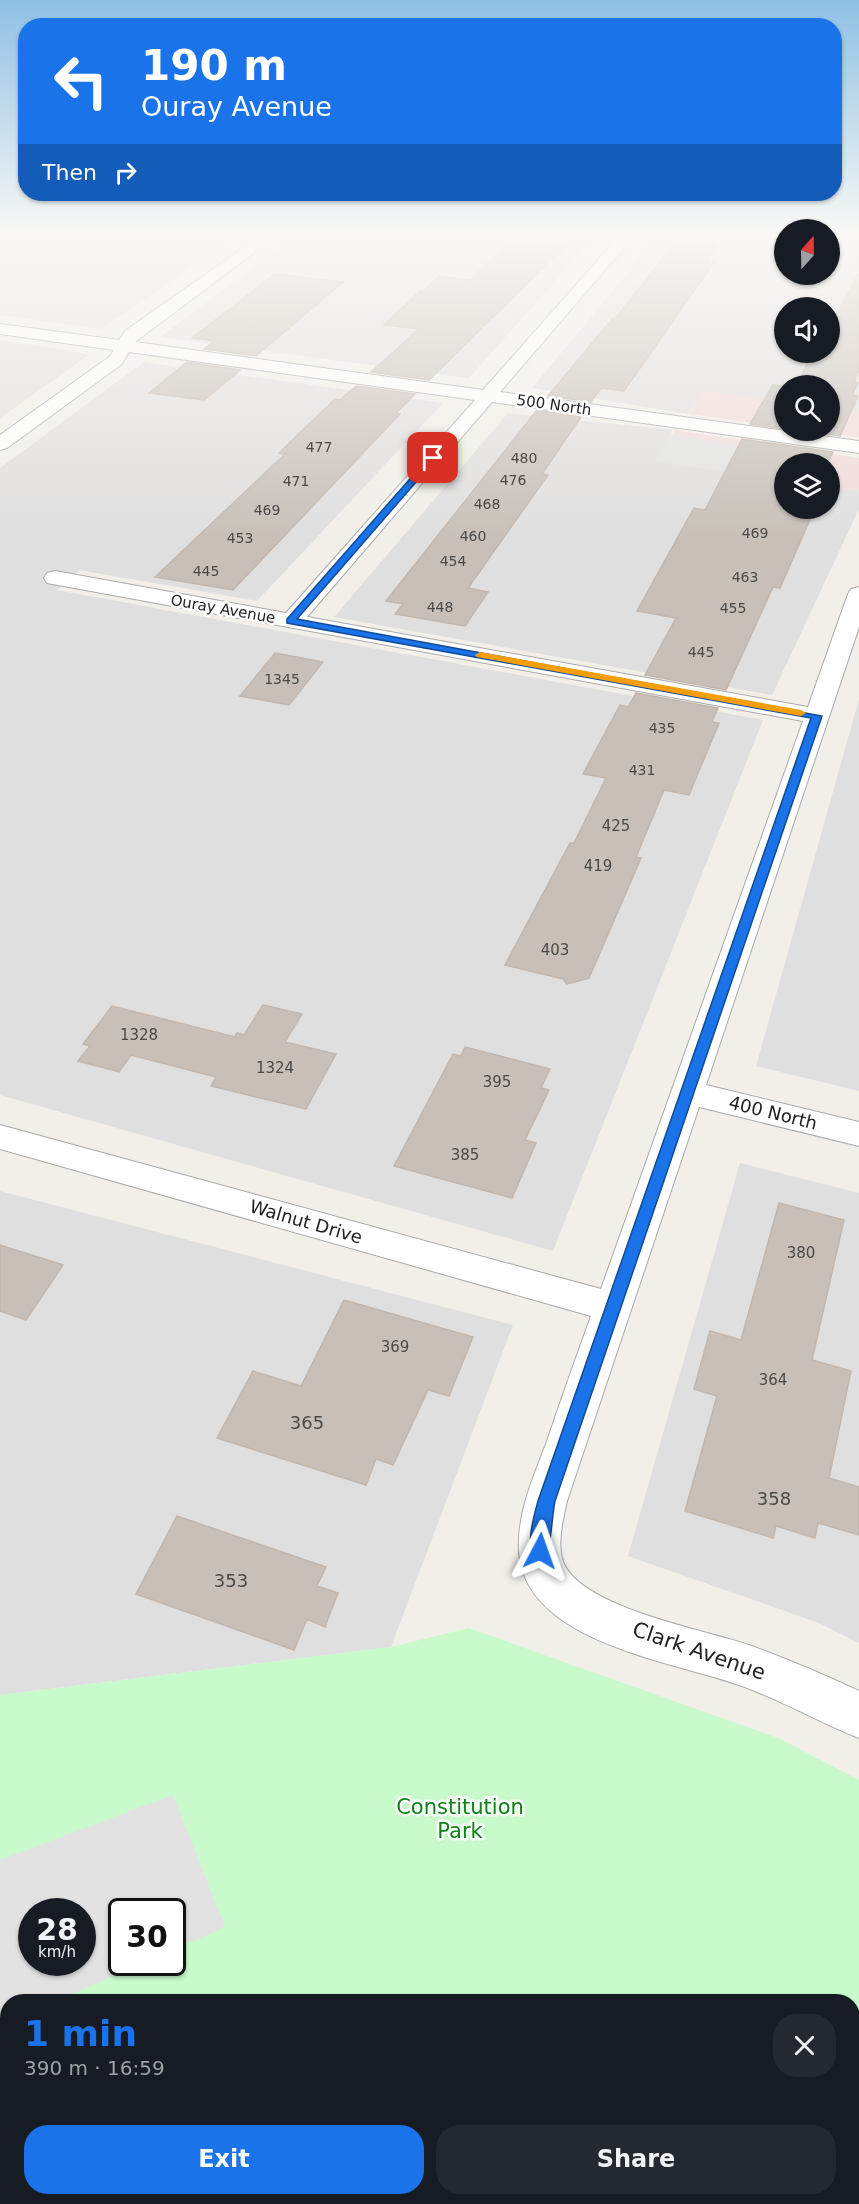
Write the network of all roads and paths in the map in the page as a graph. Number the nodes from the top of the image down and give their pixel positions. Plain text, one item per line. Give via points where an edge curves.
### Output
1 (61, 337) edge
2 (130, 337) edge
3 (539, 337) edge
4 (124, 346) junction
5 (487, 396) junction
6 (0, 444) edge
7 (859, 447) edge
8 (55, 578) dead end
9 (859, 594) edge
10 (291, 621) junction
11 (816, 716) junction
12 (686, 1092) junction
13 (859, 1134) edge
14 (0, 1137) edge
15 (611, 1307) junction
16 (859, 1715) edge

1 - 4 street, 500 North
2 - 4 street
3 - 5 street
4 - 5 street, 500 North
4 - 6 street via 116,360
5 - 7 street, 500 North
5 - 10 street
8 - 10 street, Ouray Avenue
9 - 11 street
10 - 11 street, Ouray Avenue
11 - 12 street
12 - 13 street, 400 North
12 - 15 street
14 - 15 street, Walnut Drive
15 - 16 street, Clark Avenue via 546,1501 540,1551 547,1577 561,1594 602,1619 787,1681

